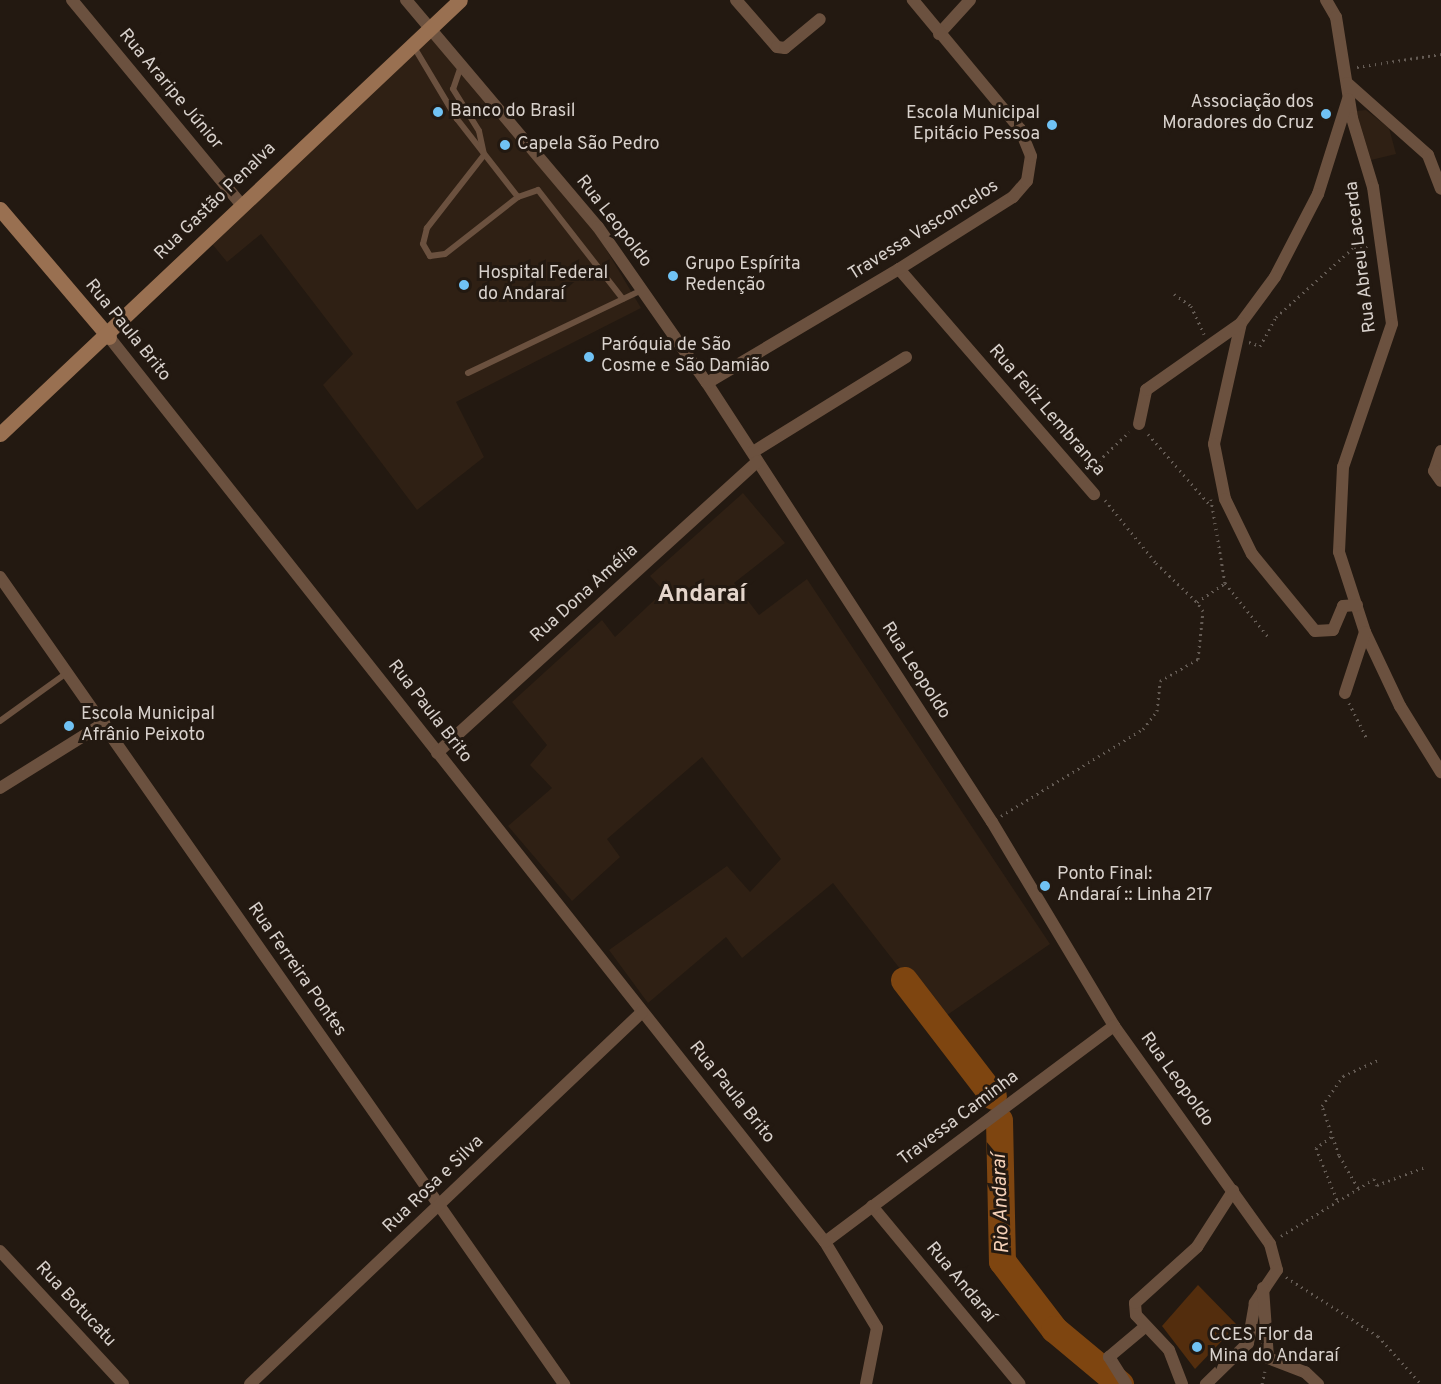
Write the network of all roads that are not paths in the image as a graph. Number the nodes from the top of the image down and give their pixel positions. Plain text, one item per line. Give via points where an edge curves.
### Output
1 (72, 0) edge
2 (406, 0) edge
3 (460, 0) edge
4 (736, 0) edge
5 (913, 0) edge
6 (970, 0) edge
7 (1326, 0) edge
8 (820, 19) dead end
9 (429, 28) junction
10 (939, 34) junction
11 (412, 44) junction
12 (461, 65) junction
13 (1347, 83) junction
14 (1348, 98) junction
15 (484, 155) junction
16 (1441, 189) edge
17 (518, 197) junction
18 (240, 203) junction
19 (0, 209) edge
20 (899, 269) junction
21 (643, 290) junction
22 (623, 299) junction
23 (1241, 323) junction
24 (109, 337) junction
25 (906, 357) dead end
26 (468, 374) dead end
27 (707, 383) junction
28 (1139, 424) road end
29 (0, 434) edge
30 (1441, 451) edge
31 (755, 457) junction
32 (1441, 481) edge
33 (1094, 494) road end
34 (0, 577) edge
35 (1357, 605) junction
36 (1365, 633) junction
37 (68, 672) junction
38 (1345, 693) road end
39 (0, 721) edge
40 (104, 723) junction
41 (437, 753) junction
42 (1441, 772) edge
43 (0, 788) edge
44 (642, 1012) junction
45 (1114, 1026) junction
46 (1233, 1191) junction
47 (439, 1206) junction
48 (872, 1206) junction
49 (825, 1242) junction
50 (0, 1251) edge
51 (1263, 1287) junction
52 (1146, 1326) junction
53 (123, 1384) edge
54 (250, 1384) edge
55 (564, 1384) edge
56 (866, 1384) edge
57 (1020, 1384) edge
58 (1126, 1384) edge
59 (1182, 1384) edge
60 (1206, 1384) edge
61 (1318, 1384) edge

1 - 18 street, Rua Araripe Júnior
2 - 9 street, Rua Leopoldo
3 - 9 street, Rua Gastão Penalva
4 - 8 street via 777,47 785,48
5 - 10 street, Travessa Vasconcelos
6 - 10 street
7 - 13 street, Rua Abreu Lacerda via 1336,16
9 - 11 street, Rua Gastão Penalva
9 - 12 street, Rua Leopoldo
10 - 20 street, Travessa Vasconcelos via 1020,129 1031,156 1027,181 1014,197
11 - 15 lane
11 - 18 street, Rua Gastão Penalva
12 - 15 lane via 453,89 479,131
12 - 21 street, Rua Leopoldo via 598,227
13 - 14 street, Rua Abreu Lacerda
13 - 16 street via 1428,155
14 - 23 street via 1318,194 1275,277
14 - 35 street, Rua Abreu Lacerda via 1373,187 1392,335 1349,443 1338,494 1339,552
15 - 17 lane
15 - 17 lane via 427,228 423,244 429,256 445,254
17 - 22 lane via 538,190 543,194
18 - 24 street, Rua Gastão Penalva
19 - 24 street, Rua Paula Brito
20 - 27 street, Travessa Vasconcelos
20 - 33 street, Rua Feliz Lembrança
21 - 22 lane
21 - 27 street, Rua Leopoldo
22 - 26 lane
23 - 28 street via 1146,390
23 - 35 street via 1214,444 1225,499 1252,554 1315,631 1333,630 1342,606
24 - 29 street, Rua Gastão Penalva
24 - 41 street, Rua Paula Brito
25 - 31 street, Rua Dona Amélia
27 - 31 street, Rua Leopoldo
30 - 32 street via 1434,471
31 - 41 street, Rua Dona Amélia
31 - 45 street, Rua Leopoldo via 992,822
34 - 37 street, Rua Ferreira Pontes
35 - 36 street, Rua Abreu Lacerda
36 - 38 street
36 - 42 street, Rua Abreu Lacerda via 1400,706
37 - 39 lane
37 - 40 street, Rua Ferreira Pontes
40 - 43 street
40 - 47 street, Rua Ferreira Pontes
41 - 44 street, Rua Paula Brito
44 - 47 street, Rua Rosa e Silva
44 - 49 street, Rua Paula Brito
45 - 46 street, Rua Leopoldo
45 - 48 street, Travessa Caminha
46 - 51 street, Rua Leopoldo via 1270,1244 1277,1270
46 - 52 street via 1197,1247 1143,1290 1135,1303 1136,1316
47 - 54 street, Rua Rosa e Silva
47 - 55 street, Rua Ferreira Pontes
48 - 49 street, Travessa Caminha
48 - 57 street, Rua Andaraí
49 - 56 street, Rua Paula Brito via 877,1328
50 - 53 street, Rua Botucatu
51 - 60 street via 1248,1343
51 - 61 street via 1269,1358 1305,1372
52 - 58 street via 1109,1358
52 - 59 street via 1169,1350

